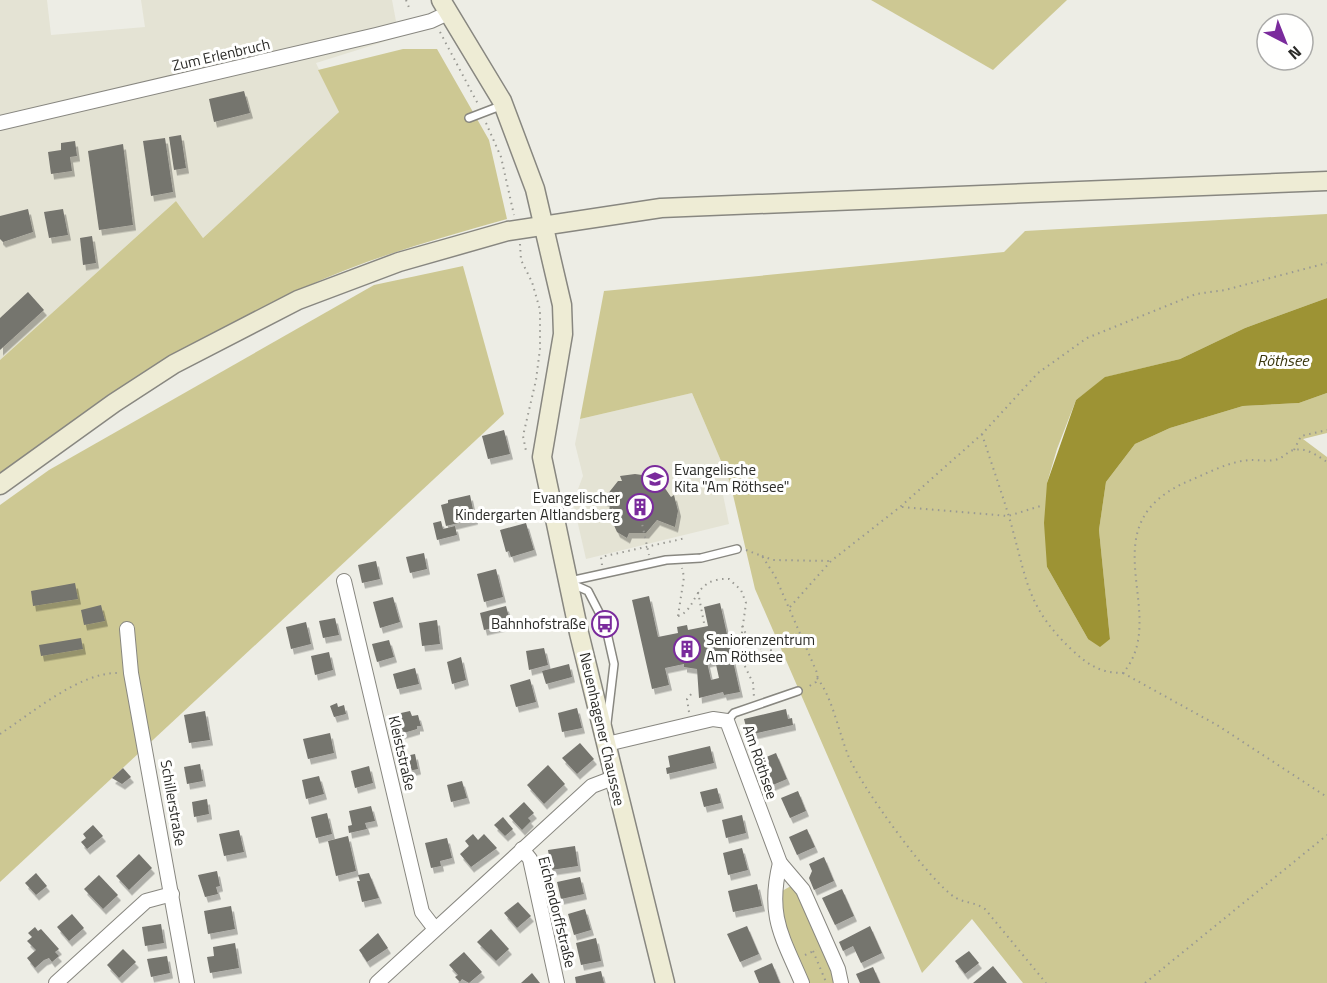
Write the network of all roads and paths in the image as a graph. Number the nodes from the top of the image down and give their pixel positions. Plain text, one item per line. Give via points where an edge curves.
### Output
1 (406, 0) edge
2 (445, 7) edge
3 (410, 10) dead end
4 (503, 104) junction
5 (469, 118) dead end
6 (0, 123) edge
7 (1327, 181) edge
8 (544, 226) junction
9 (1327, 263) edge
10 (1327, 430) edge
11 (982, 434) junction
12 (1294, 450) junction
13 (1327, 462) edge
14 (0, 485) edge
15 (1044, 505) dead end
16 (900, 507) junction
17 (1008, 516) junction
18 (641, 519) dead end
19 (686, 538) dead end
20 (647, 546) junction
21 (737, 549) joint
22 (762, 556) junction
23 (681, 559) junction
24 (831, 561) junction
25 (652, 563) junction
26 (604, 574) junction
27 (344, 581) dead end
28 (568, 582) junction
29 (698, 592) junction
30 (790, 607) junction
31 (704, 623) dead end
32 (742, 626) junction
33 (127, 629) dead end
34 (761, 649) dead end
35 (131, 673) junction
36 (1123, 673) junction
37 (817, 678) junction
38 (798, 691) joint
39 (756, 705) junction
40 (727, 721) junction
41 (0, 734) edge
42 (605, 737) junction
43 (613, 778) junction
44 (1327, 797) edge
45 (1327, 835) edge
46 (522, 849) junction
47 (780, 863) junction
48 (172, 894) junction
49 (435, 929) junction
50 (827, 946) junction
51 (813, 951) junction
52 (792, 960) junction
53 (56, 983) edge
54 (187, 983) edge
55 (377, 983) edge
56 (557, 983) edge
57 (665, 983) edge
58 (802, 983) edge
59 (827, 983) edge
60 (841, 983) edge
61 (1046, 983) edge
62 (1146, 983) edge

1 - 3 path
2 - 4 main road, Neuenhagener Chaussee
2 - 6 street, Zum Erlenbruch via 431,21
4 - 5 lane
4 - 8 main road, Neuenhagener Chaussee via 535,189
7 - 8 main road via 684,207
8 - 14 main road via 508,231 399,262 298,300 174,364
8 - 28 main road, Neuenhagener Chaussee via 561,304 562,334 542,457
9 - 11 path via 1196,294 1087,338 1038,373
10 - 12 path via 1301,436
11 - 16 path
11 - 17 path
12 - 13 path via 1313,453
12 - 36 path via 1278,459 1240,460 1195,478 1166,491 1148,510 1134,551 1139,614 1136,650
15 - 17 path
16 - 17 path
16 - 24 path
17 - 36 path via 1023,575 1038,611 1084,661 1107,673
18 - 20 path
19 - 20 path
20 - 25 path
20 - 26 path via 601,557
21 - 22 path
21 - 23 lane
22 - 24 path via 773,560
22 - 30 path
23 - 25 lane
23 - 29 path via 684,577 678,616 685,613
24 - 30 path
25 - 26 lane
26 - 28 lane
27 - 49 street, Kleiststraße via 422,912
28 - 42 main road, Neuenhagener Chaussee
28 - 42 lane via 588,591 605,624 614,680
29 - 31 path
29 - 32 path via 715,580 734,582 746,603
30 - 37 path
32 - 34 path
32 - 39 path via 739,654 753,683
33 - 35 street, Schillerstraße
35 - 41 path via 102,672
35 - 48 street, Schillerstraße
36 - 44 path via 1217,725
37 - 38 path
37 - 61 path via 848,757 912,852 956,898 985,909
38 - 39 lane
39 - 40 lane via 734,713
40 - 42 street, Am Röthsee via 713,718
40 - 47 street, Am Röthsee
42 - 43 main road, Neuenhagener Chaussee
43 - 46 street via 592,786
43 - 57 main road, Neuenhagener Chaussee
45 - 62 path
46 - 49 street
46 - 56 street, Eichendorffstraße via 530,859
47 - 50 street, Am Röthsee via 803,890
47 - 52 street, Am Röthsee via 775,920
48 - 53 street via 146,901
48 - 54 street, Schillerstraße
49 - 55 street
50 - 51 path
50 - 60 street, Am Röthsee
51 - 52 path
51 - 59 path
52 - 58 street, Am Röthsee

